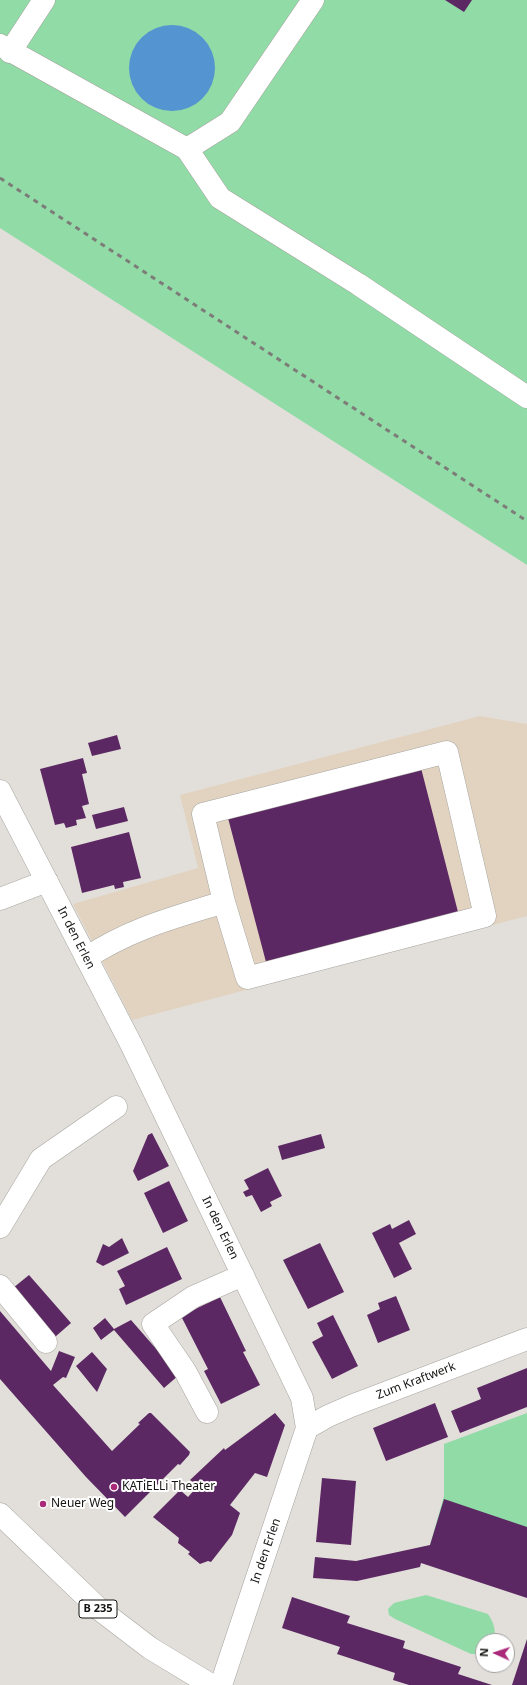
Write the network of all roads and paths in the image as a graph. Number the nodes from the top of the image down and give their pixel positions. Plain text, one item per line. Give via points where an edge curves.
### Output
1 (44, 0) edge
2 (313, 0) edge
3 (5, 48) edge
4 (187, 149) junction
5 (527, 398) edge
6 (0, 791) edge
7 (47, 881) junction
8 (0, 899) edge
9 (224, 902) junction
10 (86, 958) junction
11 (116, 1107) dead end
12 (0, 1227) edge
13 (243, 1275) junction
14 (0, 1286) edge
15 (527, 1339) edge
16 (46, 1342) dead end
17 (207, 1412) dead end
18 (307, 1428) junction
19 (0, 1514) edge
20 (211, 1685) edge
21 (221, 1685) edge

1 - 3 street
2 - 4 street via 230,122
3 - 4 street
4 - 5 street via 220,198 358,284
6 - 7 street, In den Erlen
7 - 8 street
7 - 10 street, In den Erlen
9 - 9 street via 247,978 485,916 447,752 203,814
9 - 10 street via 145,926 110,942
10 - 13 street, In den Erlen via 131,1044
11 - 12 street via 41,1159
13 - 17 street via 193,1297 153,1324 185,1371
13 - 18 street, In den Erlen via 302,1398
14 - 16 street
15 - 18 street, Zum Kraftwerk via 351,1406
18 - 21 street, In den Erlen
19 - 20 street, B 235 via 99,1610 150,1648

